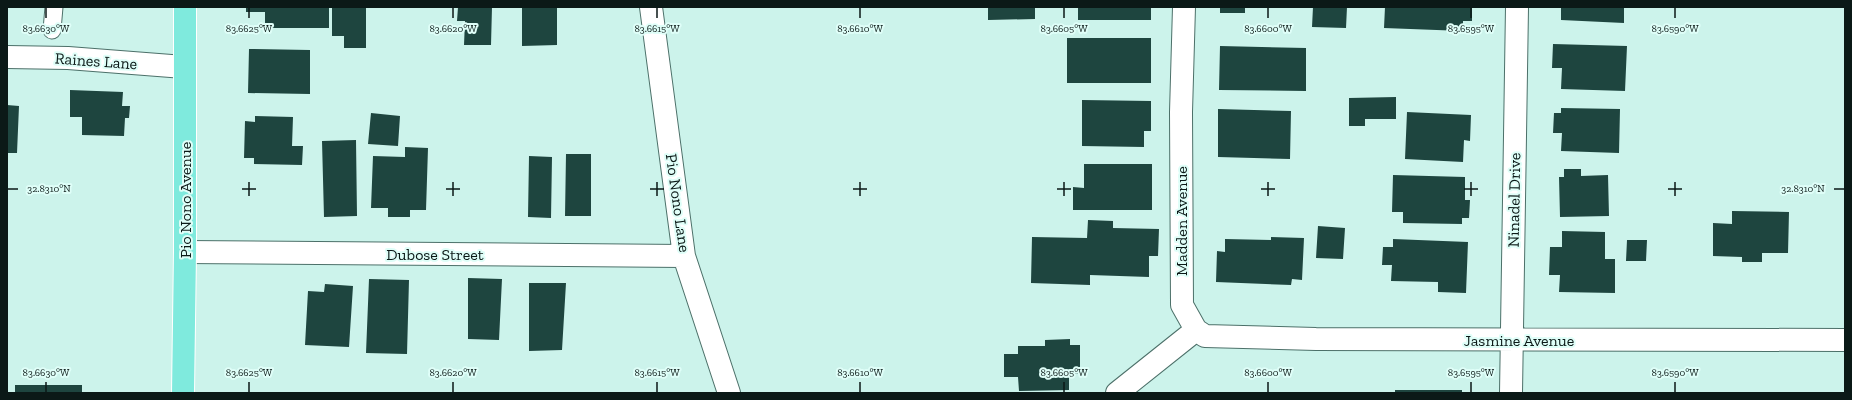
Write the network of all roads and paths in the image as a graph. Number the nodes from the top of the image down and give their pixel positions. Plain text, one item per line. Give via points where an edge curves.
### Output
1 (54, 7) edge
2 (185, 7) edge
3 (651, 7) edge
4 (1184, 7) edge
5 (1517, 7) edge
6 (52, 30) dead end
7 (7, 57) edge
8 (184, 67) junction
9 (185, 252) junction
10 (684, 256) junction
11 (1196, 330) junction
12 (1512, 340) junction
13 (1845, 340) edge
14 (183, 393) edge
15 (729, 393) edge
16 (1117, 393) edge
17 (1511, 393) edge

1 - 6 lane
2 - 8 main road, Pio Nono Avenue
3 - 10 street, Pio Nono Lane
4 - 11 street, Madden Avenue via 1181,112 1182,305
5 - 12 street, Ninadel Drive
7 - 8 street, Raines Lane via 68,58
8 - 9 main road, Pio Nono Avenue
9 - 10 street, Dubose Street
9 - 14 main road, Pio Nono Avenue
10 - 15 street, Pio Nono Lane
11 - 12 street, Jasmine Avenue via 1205,336
11 - 16 street
12 - 13 street, Jasmine Avenue
12 - 17 street, Ninadel Drive

